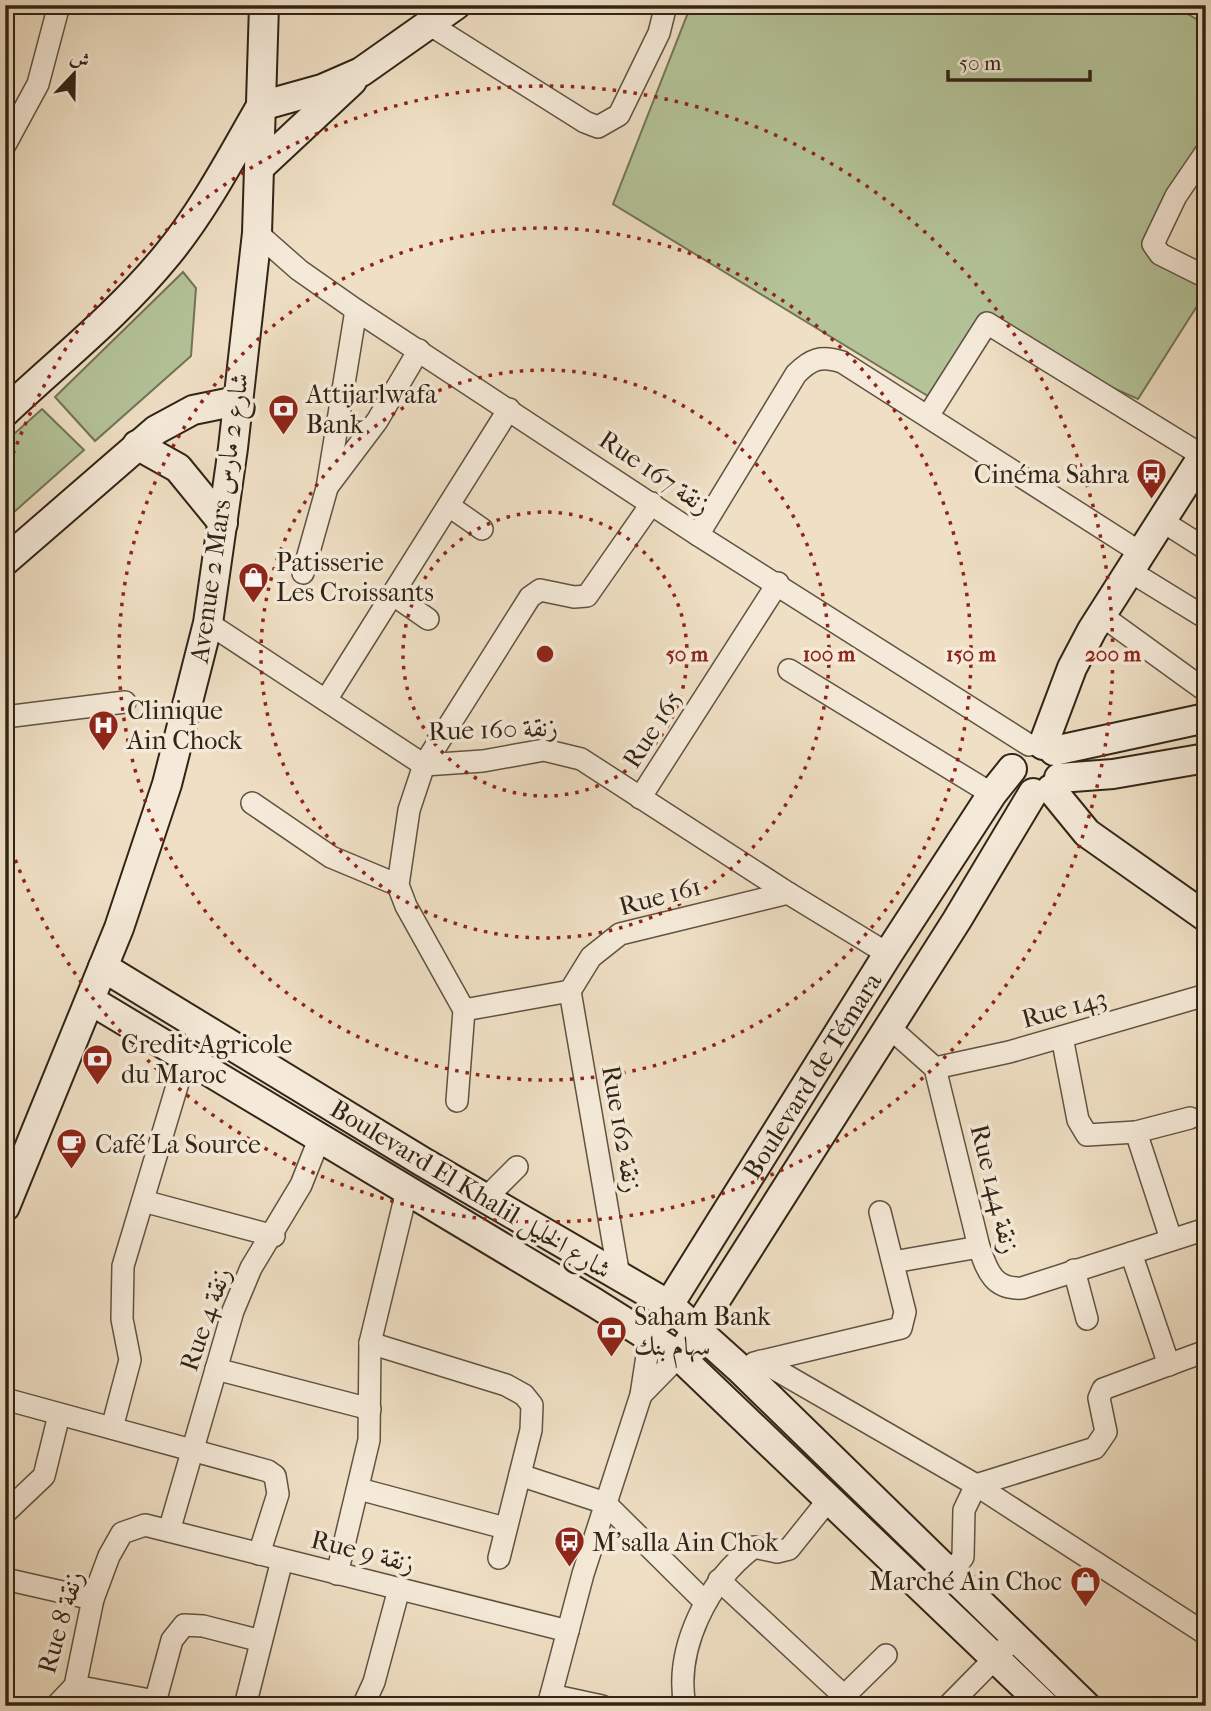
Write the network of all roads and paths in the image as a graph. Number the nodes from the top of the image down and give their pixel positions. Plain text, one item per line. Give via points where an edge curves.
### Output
1 (59, 5) edge
2 (264, 5) edge
3 (456, 5) edge
4 (666, 5) edge
5 (429, 24) junction
6 (361, 72) junction
7 (261, 106) junction
8 (5, 145) edge
9 (1206, 152) edge
10 (261, 166) junction
11 (257, 233) junction
12 (1206, 277) edge
13 (356, 310) junction
14 (419, 350) junction
15 (237, 401) junction
16 (509, 409) junction
17 (5, 412) edge
18 (928, 416) junction
19 (137, 445) junction
20 (1204, 454) edge
21 (327, 488) junction
22 (652, 503) junction
23 (449, 506) junction
24 (1162, 521) junction
25 (223, 523) junction
26 (482, 529) dead end
27 (698, 535) junction
28 (1206, 548) edge
29 (5, 561) edge
30 (1135, 562) junction
31 (303, 573) dead end
32 (778, 583) junction
33 (392, 594) junction
34 (1101, 615) junction
35 (1206, 618) edge
36 (428, 619) dead end
37 (208, 623) junction
38 (789, 670) dead end
39 (1206, 691) edge
40 (326, 700) junction
41 (125, 702) dead end
42 (5, 717) edge
43 (1206, 718) edge
44 (1042, 747) junction
45 (1206, 758) edge
46 (424, 765) junction
47 (1012, 769) junction
48 (1048, 787) junction
49 (992, 794) junction
50 (640, 798) junction
51 (252, 803) dead end
52 (398, 885) junction
53 (788, 893) junction
54 (1206, 916) edge
55 (888, 954) junction
56 (103, 967) junction
57 (570, 991) junction
58 (1206, 995) edge
59 (90, 1000) junction
60 (464, 1010) junction
61 (889, 1027) junction
62 (1062, 1037) junction
63 (186, 1056) junction
64 (936, 1068) junction
65 (457, 1101) dead end
66 (1190, 1118) dead end
67 (1136, 1132) junction
68 (320, 1137) junction
69 (517, 1167) dead end
70 (407, 1190) junction
71 (486, 1198) junction
72 (143, 1201) junction
73 (5, 1207) edge
74 (880, 1212) dead end
75 (1206, 1229) edge
76 (274, 1236) junction
77 (1171, 1239) junction
78 (979, 1247) junction
79 (1131, 1253) junction
80 (893, 1262) junction
81 (1074, 1270) junction
82 (619, 1276) junction
83 (669, 1305) junction
84 (1087, 1319) dead end
85 (698, 1329) junction
86 (650, 1336) junction
87 (370, 1343) junction
88 (1206, 1351) edge
89 (679, 1356) junction
90 (750, 1364) junction
91 (1169, 1365) junction
92 (216, 1369) junction
93 (642, 1395) junction
94 (5, 1399) edge
95 (370, 1409) junction
96 (59, 1415) junction
97 (112, 1428) junction
98 (193, 1448) junction
99 (520, 1475) junction
100 (976, 1485) junction
101 (359, 1489) junction
102 (829, 1499) junction
103 (605, 1503) junction
104 (5, 1513) edge
105 (145, 1525) joint
106 (506, 1528) junction
107 (169, 1531) junction
108 (259, 1554) junction
109 (499, 1558) dead end
110 (282, 1560) junction
111 (337, 1574) junction
112 (950, 1575) junction
113 (5, 1578) edge
114 (719, 1580) junction
115 (398, 1589) junction
116 (93, 1599) junction
117 (705, 1602) junction
118 (568, 1631) junction
119 (1206, 1634) edge
120 (1015, 1637) junction
121 (261, 1641) junction
122 (886, 1655) dead end
123 (996, 1658) junction
124 (75, 1686) junction
125 (549, 1700) edge
126 (839, 1701) edge
127 (154, 1704) edge
128 (56, 1706) edge
129 (245, 1706) edge
130 (363, 1706) edge
131 (602, 1706) edge
132 (685, 1706) edge
133 (948, 1706) edge
134 (1045, 1706) edge
135 (1086, 1706) edge

1 - 8 street via 38,84
2 - 7 street, Avenue 2 Mars شارع 2 مارس
3 - 5 street
4 - 5 street via 659,33 619,115 598,127
5 - 6 street
6 - 7 street via 322,89
6 - 10 street
7 - 10 street, Avenue 2 Mars شارع 2 مارس
7 - 17 street via 166,257
9 - 12 street via 1176,196 1153,246
10 - 11 street, Avenue 2 Mars شارع 2 مارس
11 - 13 street, Rue 167 زنقة
11 - 15 street, Avenue 2 Mars شارع 2 مارس
13 - 14 street, Rue 167 زنقة
13 - 21 street
14 - 16 street, Rue 167 زنقة
14 - 21 street via 377,421
15 - 19 street via 193,410
15 - 25 street, Avenue 2 Mars شارع 2 مارس
16 - 22 street, Rue 167 زنقة
16 - 23 street
18 - 20 street via 987,323
18 - 27 street via 842,362 828,357 808,361
18 - 30 street
19 - 25 street via 178,468
19 - 29 street
20 - 24 street
21 - 31 street
22 - 27 street, Rue 167 زنقة
22 - 46 street via 586,596 540,590 530,597
23 - 26 street
23 - 33 street
24 - 28 street
24 - 30 street
25 - 37 street, Avenue 2 Mars شارع 2 مارس
27 - 32 street, Rue 167 زنقة
30 - 34 street
30 - 35 street
32 - 44 street, Rue 167 زنقة
32 - 50 street, Rue 165
33 - 36 street
33 - 40 street
34 - 39 street
34 - 44 street via 1072,668
37 - 40 street, Rue 160 زنقة
37 - 56 street, Avenue 2 Mars شارع 2 مارس via 167,784
38 - 49 street
40 - 46 street, Rue 160 زنقة
41 - 42 street
43 - 44 street
44 - 47 street via 1018,753
44 - 48 street via 1061,765
45 - 48 street
46 - 50 street, Rue 160 زنقة via 558,752 581,759
46 - 52 street via 409,810
47 - 48 street via 1020,786
47 - 49 street, Boulevard de Témara
48 - 54 street via 1087,833
48 - 61 street, Boulevard de Témara
49 - 55 street, Boulevard de Témara
50 - 53 street, Rue 160 زنقة
51 - 52 street via 331,857
52 - 60 street via 405,906
53 - 55 street, Rue 160 زنقة
53 - 57 street, Rue 161 via 620,934 591,957
55 - 83 street, Boulevard de Témara
56 - 59 street, Avenue 2 Mars شارع 2 مارس
56 - 71 street, Boulevard El Khalil شارع الخليل
57 - 60 street
57 - 82 street, Rue 162 زنقة
58 - 62 street, Rue 143
59 - 63 street, Boulevard El Khalil شارع الخليل
59 - 73 street, Avenue 2 Mars شارع 2 مارس
60 - 65 street
61 - 64 street
61 - 85 street, Boulevard de Témara
62 - 64 street, Rue 143
62 - 67 street via 1083,1132 1093,1137
63 - 68 street, Boulevard El Khalil شارع الخليل
63 - 72 street
64 - 78 street, Rue 144 زنقة
66 - 67 street
67 - 77 street
68 - 70 street, Boulevard El Khalil شارع الخليل
68 - 76 street, Rue 4 زنقة
69 - 71 street
70 - 86 street, Boulevard El Khalil شارع الخليل
70 - 87 street
71 - 82 street, Boulevard El Khalil شارع الخليل
72 - 76 street
72 - 97 street via 123,1266 122,1320 130,1360
74 - 80 street
75 - 77 street, Rue 144 زنقة
76 - 92 street, Rue 4 زنقة via 251,1268
77 - 79 street, Rue 144 زنقة
78 - 80 street
78 - 81 street, Rue 144 زنقة via 988,1273 1008,1289
79 - 81 street, Rue 144 زنقة
79 - 91 street
80 - 90 street via 905,1312 901,1328
81 - 84 street
82 - 83 street, Boulevard El Khalil شارع الخليل
83 - 85 street, Boulevard El Khalil شارع الخليل
83 - 86 street, Boulevard de Témara
85 - 89 street, Boulevard de Témara
85 - 90 street, Boulevard El Khalil شارع الخليل
86 - 89 street, Boulevard El Khalil شارع الخليل
86 - 93 street, Boulevard de Témara
87 - 95 street
87 - 99 street via 506,1385 524,1395 533,1414
88 - 91 street
89 - 93 street, Boulevard de Témara
89 - 102 street, Boulevard El Khalil شارع الخليل
90 - 100 street
90 - 112 street, Boulevard El Khalil شارع الخليل
91 - 100 street via 1107,1386 1100,1393 1106,1432 1096,1448
92 - 95 street
92 - 98 street, Rue 4 زنقة
93 - 103 street, Boulevard de Témara
94 - 96 street
95 - 101 street
96 - 97 street
96 - 104 street via 44,1476
97 - 98 street
98 - 107 street, Rue 4 زنقة
98 - 108 street via 275,1476 278,1494
99 - 103 street
99 - 106 street
100 - 112 street via 964,1510 963,1557
100 - 119 street
101 - 106 street
101 - 111 street
102 - 114 street via 789,1549 778,1552 754,1547
102 - 123 street, Boulevard El Khalil شارع الخليل
103 - 117 street
103 - 118 street, Boulevard de Témara
105 - 107 street, Rue 9 زنقة
105 - 116 street, Rue 8 زنقة via 122,1533
106 - 109 street
107 - 108 street, Rue 9 زنقة
108 - 110 street, Rue 9 زنقة
110 - 111 street, Rue 9 زنقة
110 - 121 street
111 - 115 street, Rue 9 زنقة
112 - 120 street, Boulevard El Khalil شارع الخليل
113 - 116 street
114 - 117 street
114 - 126 street
115 - 118 street, Rue 9 زنقة
115 - 130 street via 374,1682
116 - 124 street, Rue 8 زنقة
117 - 132 street via 684,1670
118 - 125 street, Boulevard de Témara
120 - 123 street
120 - 135 street, Boulevard El Khalil شارع الخليل
121 - 127 street via 184,1625 172,1640
121 - 129 street
122 - 126 street
123 - 133 street
123 - 134 street, Boulevard El Khalil شارع الخليل
124 - 127 street
124 - 128 street, Rue 8 زنقة
125 - 131 street

